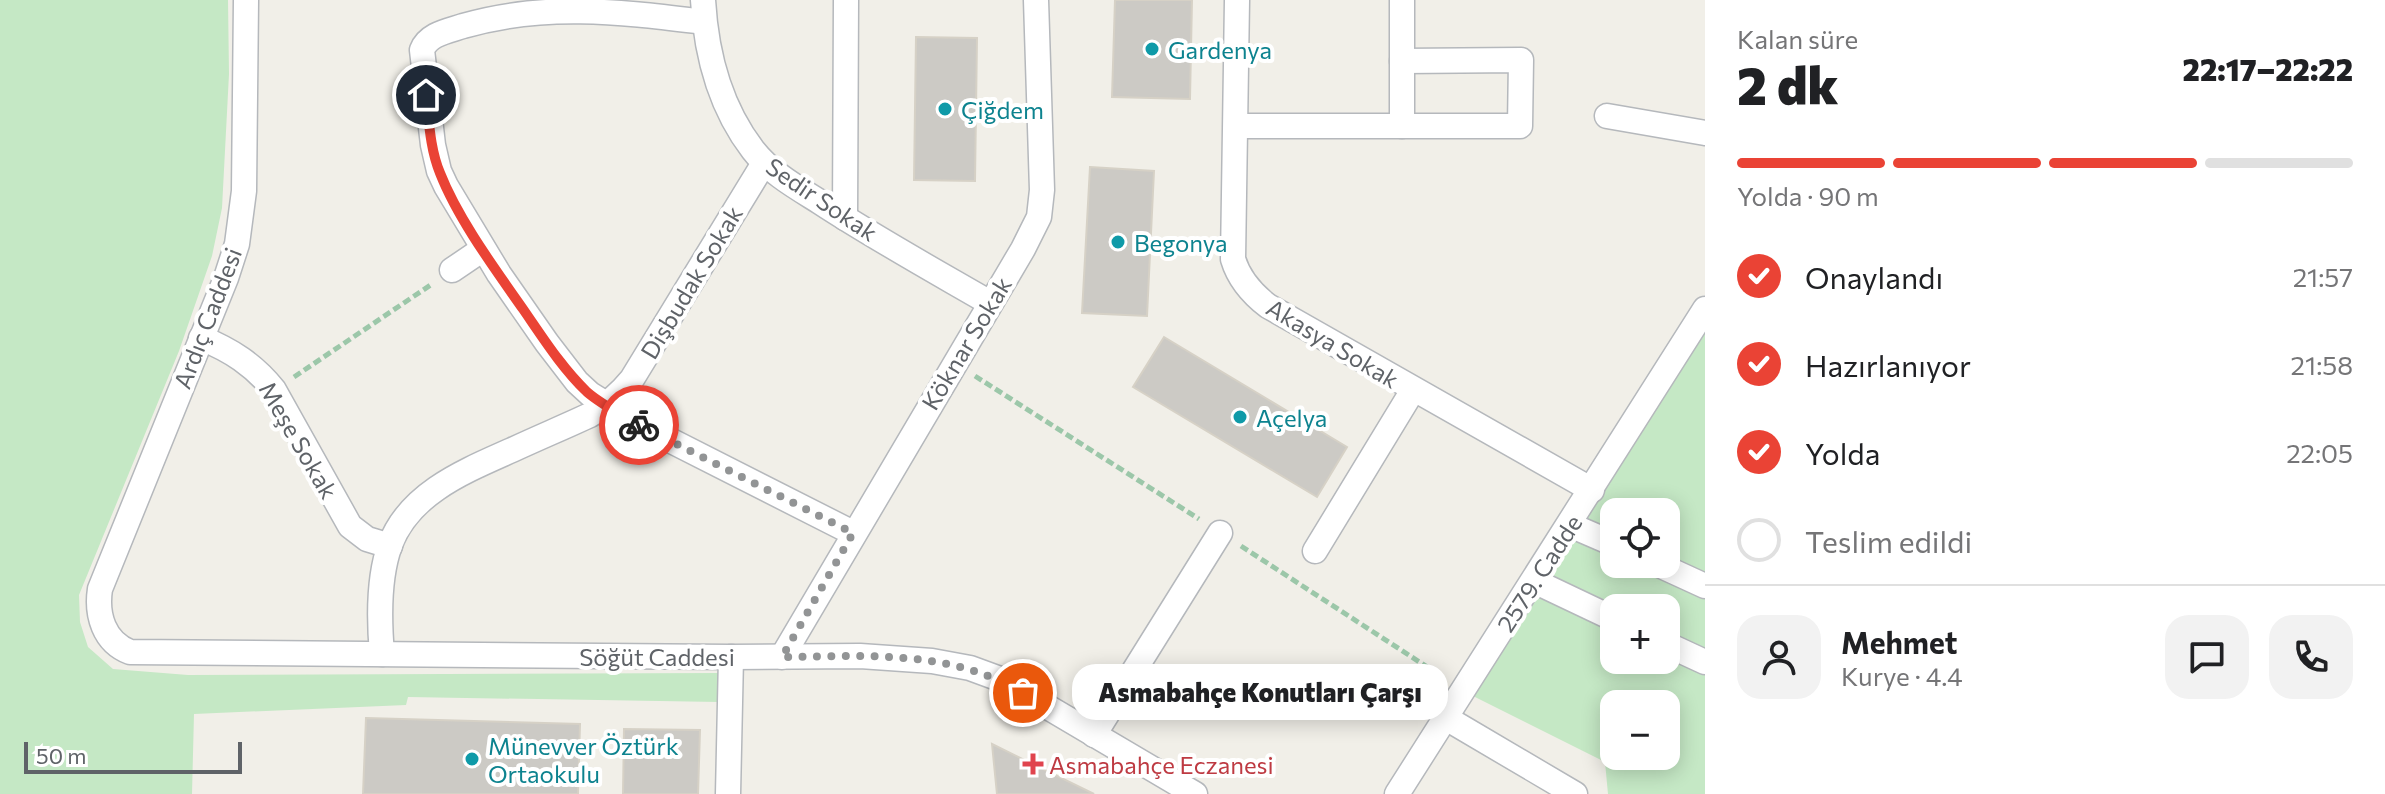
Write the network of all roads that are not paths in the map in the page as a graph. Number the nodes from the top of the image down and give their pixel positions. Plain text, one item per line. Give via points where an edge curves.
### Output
1 (246, 0) edge
2 (846, 0) edge
3 (1036, 0) edge
4 (1237, 0) edge
5 (1402, 0) edge
6 (532, 6) edge
7 (704, 11) edge
8 (1402, 61) junction
9 (1607, 116) dead end
10 (1237, 126) junction
11 (1402, 126) junction
12 (1705, 133) edge
13 (764, 163) junction
14 (845, 218) junction
15 (483, 249) junction
16 (452, 270) road end
17 (990, 303) junction
18 (1705, 309) edge
19 (201, 338) junction
20 (1413, 390) junction
21 (606, 405) junction
22 (1592, 490) junction
23 (1570, 525) junction
24 (853, 533) junction
25 (1220, 533) road end
26 (1600, 538) edge
27 (390, 546) junction
28 (1315, 551) dead end
29 (1680, 575) edge
30 (1534, 581) junction
31 (1705, 586) edge
32 (1600, 612) edge
33 (101, 621) joint
34 (1680, 650) edge
35 (382, 654) junction
36 (731, 657) junction
37 (782, 657) junction
38 (1705, 662) edge
39 (1446, 718) junction
40 (1094, 735) junction
41 (728, 794) edge
42 (1195, 794) edge
43 (1397, 794) edge
44 (1575, 794) edge

1 - 19 street, Ardıç Caddesi via 242,210 232,261
2 - 14 street
3 - 17 street, Köknar Sokak via 1041,209
4 - 10 street, Akasya Sokak
5 - 8 street
6 - 7 street
6 - 15 street via 438,35 422,50 439,171
7 - 13 street, Sedir Sokak via 725,100
8 - 11 street
8 - 11 street via 1521,60 1520,126
9 - 12 street
10 - 11 street
10 - 20 street, Akasya Sokak via 1233,259 1241,279 1268,306
13 - 14 street, Sedir Sokak
13 - 21 street, Dişbudak Sokak via 632,379
14 - 17 street, Sedir Sokak
15 - 16 street
15 - 21 street via 563,364
17 - 24 street, Köknar Sokak
18 - 22 street, 2579. Cadde
19 - 27 street, Meşe Sokak via 244,360 274,390 350,526 367,539
19 - 33 street, Ardıç Caddesi via 103,580 98,597
20 - 22 street, Akasya Sokak
20 - 28 street
21 - 24 street
21 - 27 street, Dişbudak Sokak via 450,479 409,514
22 - 23 street, 2579. Cadde
23 - 26 street
23 - 30 street, 2579. Cadde
24 - 37 street, Köknar Sokak
25 - 40 street
27 - 35 street, Dişbudak Sokak via 381,603
29 - 31 street
30 - 32 street
30 - 39 street, 2579. Cadde
33 - 35 street, Söğüt Caddesi via 112,642 130,652
34 - 38 street
35 - 36 street, Söğüt Caddesi
36 - 37 street, Söğüt Caddesi
36 - 41 street
37 - 40 street, Söğüt Caddesi via 860,656 970,668 1000,679
39 - 43 street, 2579. Cadde
39 - 44 street
40 - 42 street, Söğüt Caddesi

